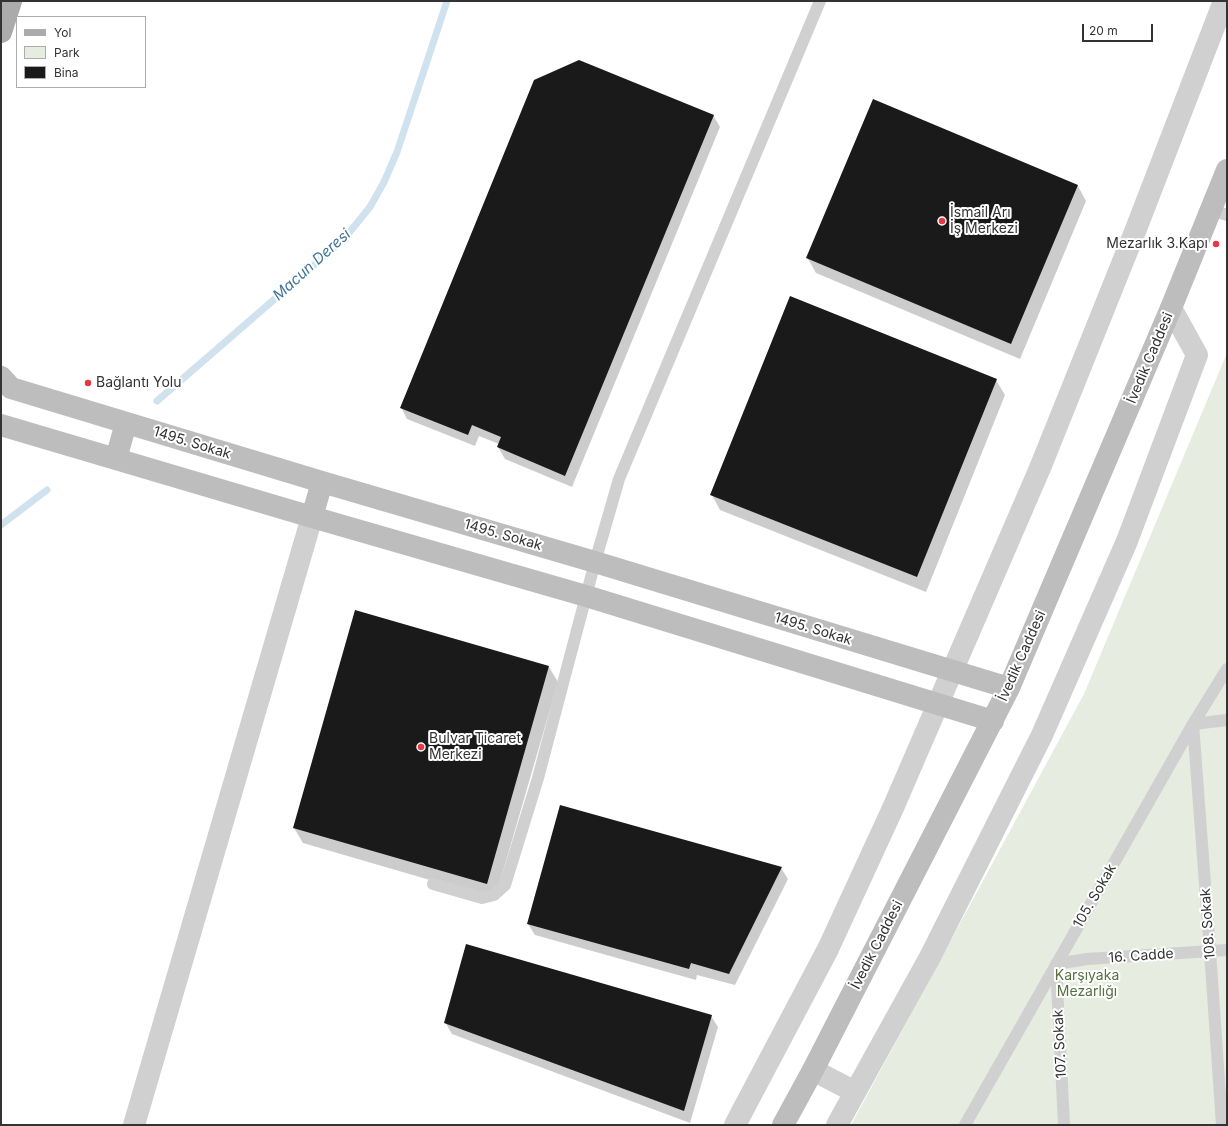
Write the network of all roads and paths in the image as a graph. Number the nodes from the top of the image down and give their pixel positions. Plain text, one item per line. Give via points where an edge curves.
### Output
1 (11, 1) edge
2 (820, 1) edge
3 (1224, 1) edge
4 (1, 32) edge
5 (1227, 170) edge
6 (1219, 212) edge
7 (1171, 308) junction
8 (1, 377) edge
9 (126, 423) junction
10 (1, 425) edge
11 (116, 459) junction
12 (322, 482) junction
13 (312, 517) junction
14 (595, 562) junction
15 (586, 596) junction
16 (1227, 669) edge
17 (952, 671) junction
18 (1009, 688) junction
19 (938, 704) junction
20 (1227, 720) edge
21 (993, 721) junction
22 (1193, 724) junction
23 (433, 884) dead end
24 (1227, 950) edge
25 (1210, 951) junction
26 (1056, 964) junction
27 (813, 1070) junction
28 (855, 1092) junction
29 (134, 1125) edge
30 (735, 1125) edge
31 (783, 1125) edge
32 (837, 1125) edge
33 (965, 1125) edge
34 (1064, 1125) edge
35 (1222, 1125) edge

1 - 4 main road
2 - 14 lane via 619,479
3 - 17 street via 1043,460
5 - 6 main road, İvedik Caddesi
6 - 7 main road, İvedik Caddesi
7 - 18 main road, İvedik Caddesi
7 - 28 street via 1197,355 1127,541 1042,735 930,957
8 - 9 main road, 1495. Sokak via 11,388
9 - 11 main road
9 - 12 main road, 1495. Sokak
10 - 11 main road
11 - 13 main road
12 - 13 main road
12 - 14 main road, 1495. Sokak
13 - 15 main road
13 - 29 street
14 - 15 lane
14 - 17 main road, 1495. Sokak
15 - 19 main road
15 - 23 lane via 538,778 505,886 494,896 482,898
16 - 22 lane, 105. Sokak
17 - 18 main road, 1495. Sokak
17 - 19 street
18 - 21 main road, İvedik Caddesi
19 - 21 main road
19 - 30 street via 828,949
20 - 22 lane
21 - 27 main road, İvedik Caddesi
22 - 25 lane, 108. Sokak
22 - 26 lane, 105. Sokak
24 - 25 lane, 16. Cadde
25 - 26 lane, 16. Cadde via 1087,959
25 - 35 lane, 108. Sokak
26 - 33 lane, 105. Sokak
26 - 34 lane, 107. Sokak
27 - 28 street
27 - 31 main road, İvedik Caddesi
28 - 32 street

